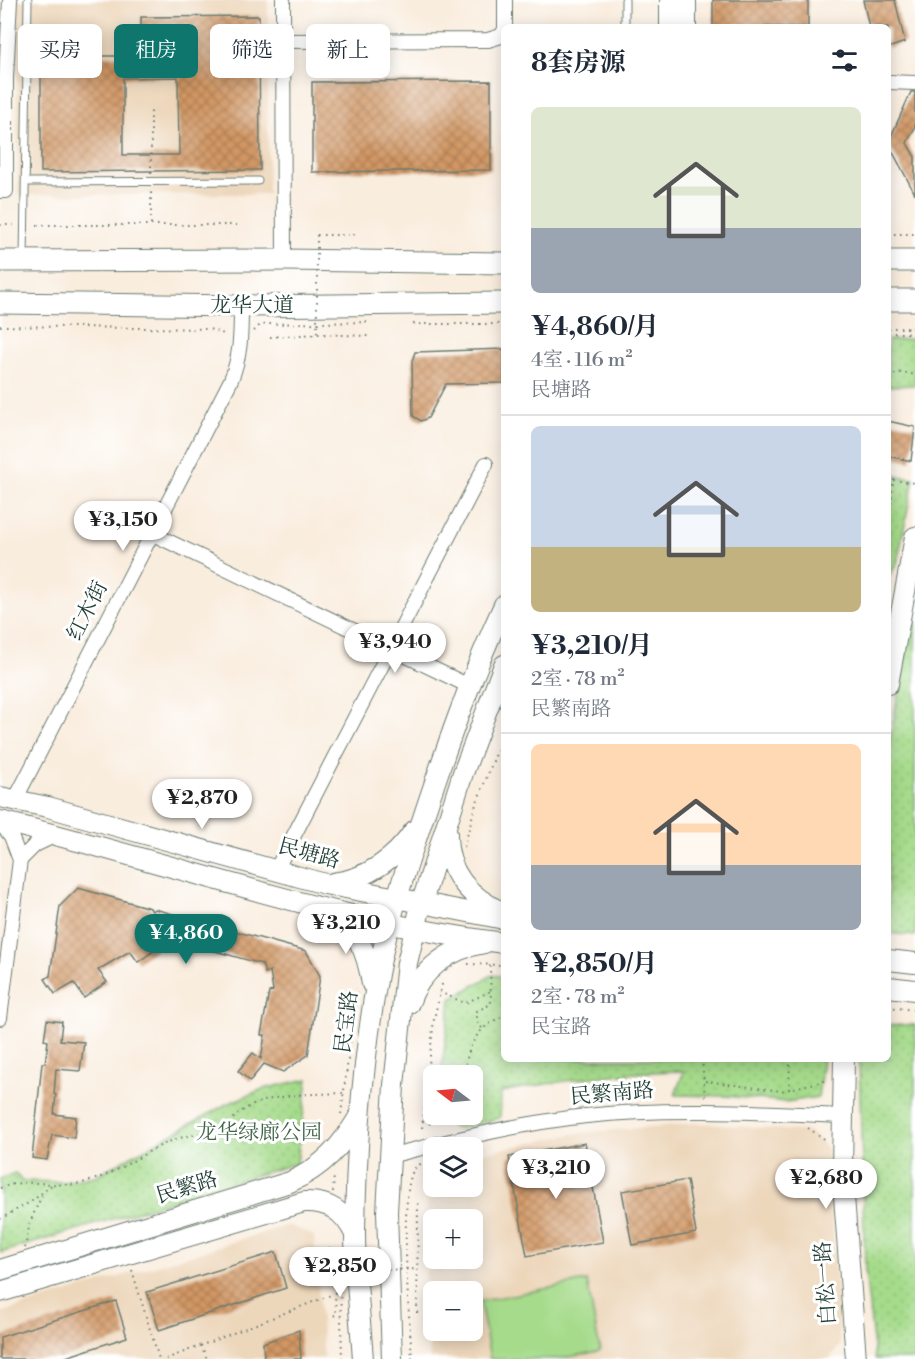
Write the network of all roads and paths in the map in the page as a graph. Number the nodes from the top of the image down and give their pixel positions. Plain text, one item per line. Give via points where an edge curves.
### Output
1 (10, 0) edge
2 (28, 0) edge
3 (283, 0) edge
4 (505, 0) edge
5 (625, 0) edge
6 (670, 0) edge
7 (686, 0) edge
8 (283, 24) edge
9 (505, 24) edge
10 (625, 24) edge
11 (670, 24) edge
12 (686, 24) edge
13 (501, 36) edge
14 (294, 41) edge
15 (283, 78) edge
16 (891, 82) edge
17 (915, 83) edge
18 (151, 110) dead end
19 (258, 181) dead end
20 (27, 182) junction
21 (151, 182) junction
22 (0, 191) edge
23 (0, 225) edge
24 (14, 225) dead end
25 (37, 225) dead end
26 (151, 225) junction
27 (239, 225) dead end
28 (891, 234) edge
29 (915, 234) edge
30 (356, 235) dead end
31 (284, 260) junction
32 (0, 261) edge
33 (24, 261) junction
34 (891, 261) edge
35 (915, 261) edge
36 (501, 263) edge
37 (891, 300) edge
38 (915, 300) edge
39 (0, 303) edge
40 (501, 303) edge
41 (242, 306) junction
42 (368, 322) dead end
43 (413, 324) dead end
44 (501, 324) edge
45 (0, 327) edge
46 (891, 328) edge
47 (915, 328) edge
48 (891, 333) edge
49 (915, 333) edge
50 (317, 334) junction
51 (369, 336) dead end
52 (229, 337) dead end
53 (270, 337) dead end
54 (250, 338) dead end
55 (891, 375) edge
56 (915, 375) edge
57 (486, 464) dead end
58 (915, 483) edge
59 (891, 506) edge
60 (151, 532) junction
61 (915, 537) edge
62 (902, 594) edge
63 (501, 612) edge
64 (391, 648) junction
65 (891, 665) edge
66 (501, 673) edge
67 (469, 686) junction
68 (501, 742) edge
69 (8, 798) edge
70 (422, 819) junction
71 (0, 822) edge
72 (447, 823) junction
73 (58, 835) junction
74 (464, 857) dead end
75 (20, 860) junction
76 (276, 870) junction
77 (325, 884) junction
78 (396, 899) junction
79 (422, 905) junction
80 (319, 906) junction
81 (501, 911) edge
82 (501, 918) edge
83 (389, 922) junction
84 (415, 928) junction
85 (500, 942) edge
86 (891, 960) edge
87 (915, 963) edge
88 (467, 964) dead end
89 (490, 964) junction
90 (501, 965) edge
91 (443, 980) dead end
92 (358, 985) dead end
93 (891, 987) edge
94 (492, 990) junction
95 (915, 990) edge
96 (439, 992) junction
97 (374, 1002) junction
98 (891, 1007) edge
99 (915, 1010) edge
100 (0, 1018) edge
101 (501, 1018) edge
102 (482, 1028) junction
103 (398, 1034) junction
104 (702, 1062) edge
105 (790, 1062) edge
106 (844, 1062) edge
107 (466, 1065) edge
108 (828, 1080) dead end
109 (705, 1081) junction
110 (789, 1090) junction
111 (343, 1093) junction
112 (705, 1098) dead end
113 (362, 1113) junction
114 (843, 1116) junction
115 (339, 1121) dead end
116 (804, 1127) dead end
117 (422, 1128) dead end
118 (831, 1147) dead end
119 (389, 1156) junction
120 (423, 1164) edge
121 (335, 1165) dead end
122 (54, 1183) junction
123 (0, 1188) edge
124 (43, 1193) junction
125 (333, 1193) dead end
126 (417, 1203) dead end
127 (0, 1219) edge
128 (355, 1234) junction
129 (331, 1248) dead end
130 (24, 1254) dead end
131 (339, 1262) dead end
132 (130, 1264) dead end
133 (417, 1269) junction
134 (0, 1270) edge
135 (334, 1272) junction
136 (0, 1292) edge
137 (331, 1295) dead end
138 (417, 1313) dead end
139 (334, 1316) dead end
140 (201, 1345) junction
141 (159, 1359) edge
142 (166, 1359) edge
143 (207, 1359) edge
144 (342, 1359) edge
145 (363, 1359) edge
146 (392, 1359) edge
147 (412, 1359) edge
148 (856, 1359) edge

1 - 22 street via 6,191
2 - 20 lane
3 - 8 street
4 - 9 street
5 - 10 lane
6 - 11 main road
7 - 12 main road
13 - 14 street via 488,40
15 - 31 street
16 - 17 street
18 - 21 path
19 - 21 lane
20 - 21 lane
20 - 33 lane
21 - 26 path
23 - 24 path
25 - 26 path
26 - 27 path
28 - 29 path
30 - 50 path, bridge via 317,235
31 - 33 main road
31 - 36 main road
32 - 33 main road
34 - 35 main road
37 - 38 main road
39 - 41 main road, 龙华大道
40 - 41 main road, 龙华大道
41 - 60 street, 红木街 via 237,365
42 - 54 path via 268,324 255,329
43 - 44 path
45 - 52 path via 209,329
46 - 47 path
48 - 49 path
50 - 51 path
50 - 53 path
55 - 56 path via 903,372
57 - 64 street
58 - 59 path via 893,480
60 - 64 street
60 - 69 street, 红木街
61 - 62 main road
62 - 65 main road
63 - 67 main road, 民宝路
64 - 67 street
64 - 76 street
66 - 72 main road
67 - 70 main road, 民宝路
68 - 74 path via 467,831
69 - 76 main road, 民塘路
70 - 77 main road via 408,840 383,864 364,876
70 - 78 main road, 民宝路
71 - 73 main road
71 - 75 street via 11,836
72 - 79 main road
72 - 81 main road via 447,850 456,874 473,895
73 - 75 street via 35,844
73 - 80 main road
75 - 100 street
76 - 77 main road, 民塘路
77 - 78 main road, 民塘路
78 - 79 main road, 民塘路
78 - 83 main road, 民宝路
79 - 82 main road, 民塘路
79 - 84 main road
80 - 83 main road
80 - 97 main road via 349,925 361,940
83 - 84 main road
83 - 97 main road, 民宝路
84 - 85 main road
84 - 103 main road
85 - 103 main road via 463,948 429,969 412,992
86 - 87 main road
88 - 89 path
89 - 90 path
89 - 94 path
91 - 96 path
92 - 111 path
93 - 95 main road
94 - 96 path via 465,1003
94 - 102 path via 490,1006 477,1011 477,1022
96 - 117 path
97 - 113 main road, 民宝路
98 - 99 path
101 - 102 path
102 - 107 path via 468,1051
103 - 119 main road
104 - 109 path
105 - 110 path
106 - 114 main road, 白松一路
108 - 110 path
109 - 110 path
109 - 112 path
111 - 115 path
111 - 122 path via 267,1100 236,1114 223,1133 173,1138 96,1178 80,1183
113 - 128 main road, 民宝路
113 - 134 main road, 民繁路 via 332,1156 290,1182
114 - 119 street, 民繁南路 via 693,1110 597,1115 514,1128
114 - 148 main road, 白松一路 via 842,1169
116 - 118 path via 819,1133
119 - 146 main road via 387,1277
120 - 147 path via 415,1169 409,1188 406,1242
121 - 125 path
122 - 123 path via 25,1181
122 - 124 path
124 - 127 path
124 - 130 path via 30,1222
126 - 133 path
128 - 136 main road via 346,1218 333,1207 304,1202
128 - 145 main road, 民宝路
129 - 135 path
131 - 144 path
132 - 141 path
133 - 135 path, bridge
133 - 138 path
135 - 139 path
137 - 140 path
140 - 142 path
140 - 143 path

